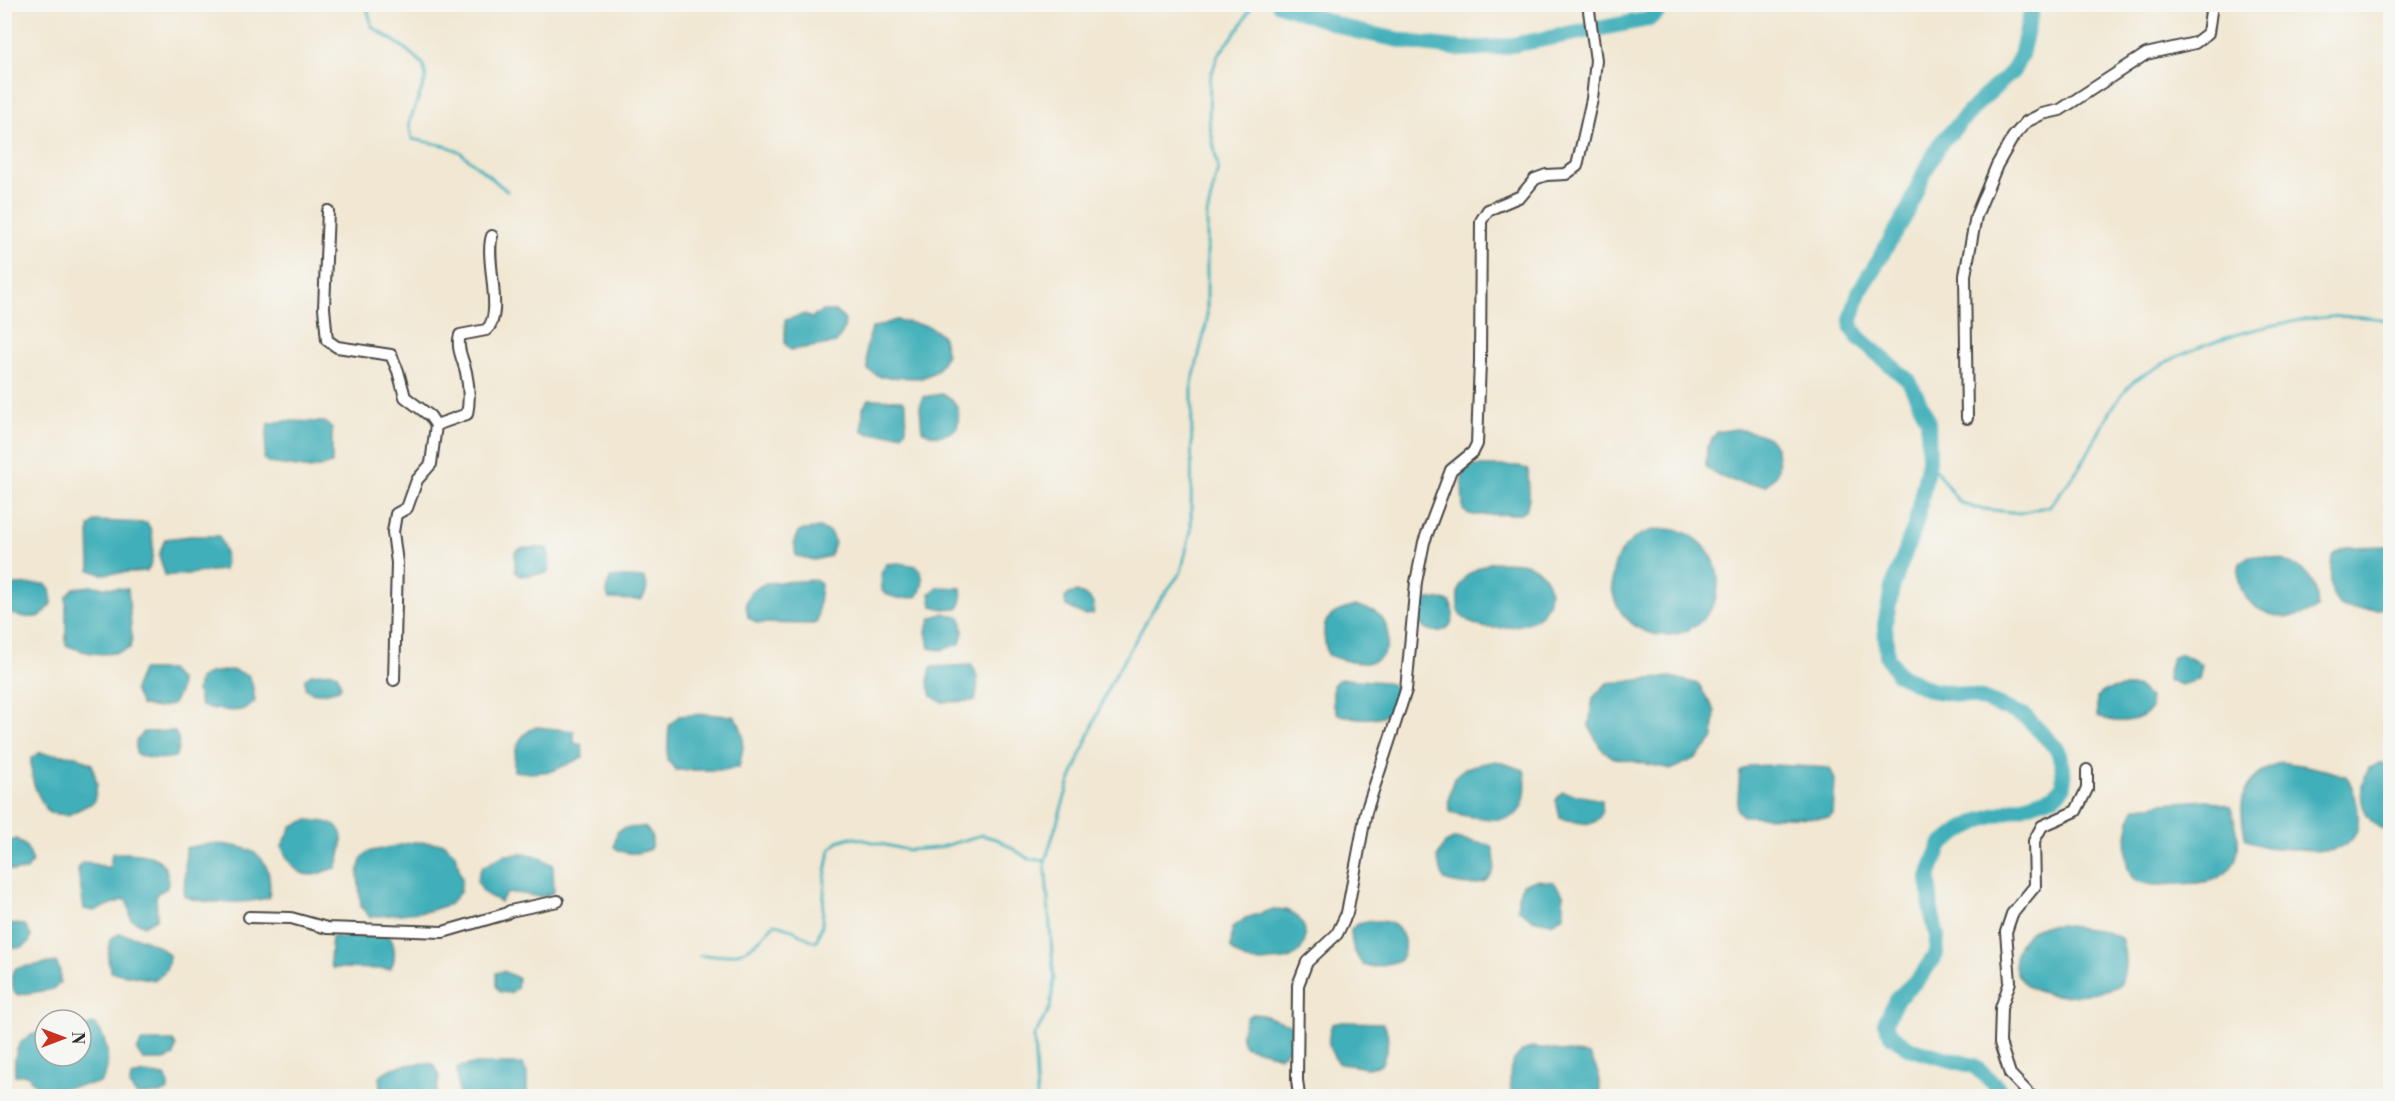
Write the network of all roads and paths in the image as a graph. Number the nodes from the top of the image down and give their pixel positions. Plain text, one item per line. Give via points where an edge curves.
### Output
1 (2212, 4) edge
2 (1588, 5) edge
3 (328, 211) dead end
4 (492, 236) dead end
5 (1967, 418) dead end
6 (436, 425) junction
7 (394, 680) dead end
8 (2087, 770) dead end
9 (558, 901) dead end
10 (249, 917) dead end
11 (1299, 1096) edge
12 (2031, 1096) edge

1 - 5 street via 2208,33 2195,43 2146,54 2060,110 2026,122 2013,137 1976,216 1965,274
2 - 11 street via 1596,60 1577,166 1566,174 1534,179 1521,196 1488,210 1481,221 1477,444 1451,470 1424,542 1416,582 1406,690 1366,812 1347,913 1337,934 1307,962 1298,985
3 - 6 street via 324,308 327,340 337,346 391,355 405,397
4 - 6 street via 493,320 486,330 460,335 459,339 469,386 467,414
6 - 7 street via 431,464 417,480 406,508 396,514 393,532 397,563
8 - 12 street via 2087,789 2076,811 2042,826 2034,841 2035,886 2012,914 2006,932 2010,982 2001,1008 2000,1043 2010,1074
9 - 10 street via 510,910 443,932 327,928 291,918

